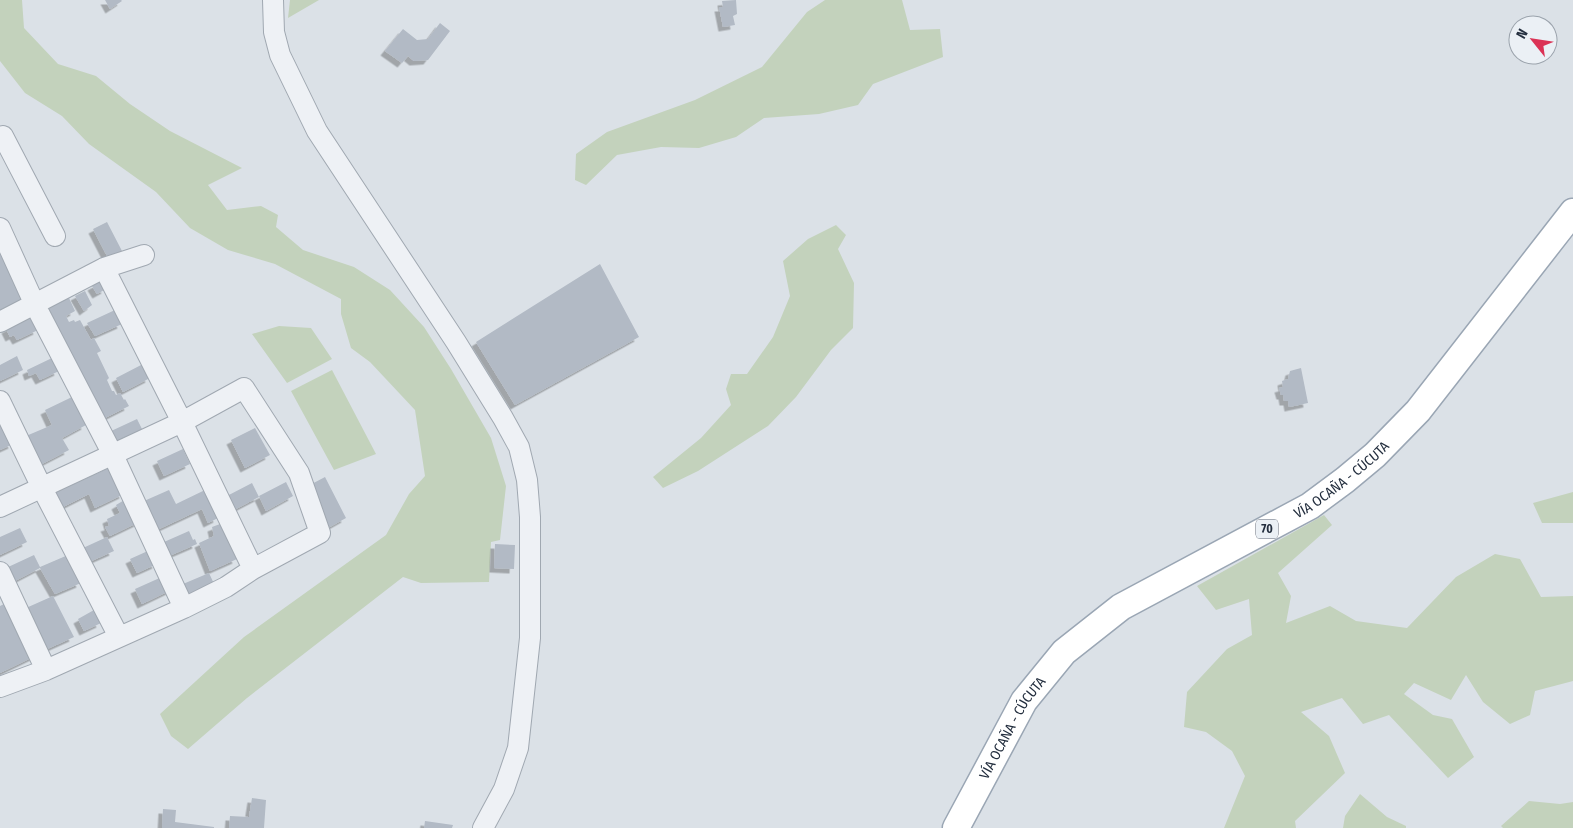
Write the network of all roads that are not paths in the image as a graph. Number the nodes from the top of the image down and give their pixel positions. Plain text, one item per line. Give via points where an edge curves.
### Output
1 (273, 0) edge
2 (1, 132) edge
3 (1573, 212) edge
4 (0, 228) edge
5 (55, 236) dead end
6 (144, 255) dead end
7 (104, 268) junction
8 (35, 305) junction
9 (0, 322) edge
10 (0, 401) edge
11 (182, 422) junction
12 (113, 455) junction
13 (42, 488) junction
14 (0, 507) edge
15 (252, 569) junction
16 (0, 572) edge
17 (184, 608) junction
18 (119, 637) junction
19 (46, 670) junction
20 (0, 687) edge
21 (483, 828) edge
22 (956, 828) edge

1 - 21 street via 274,32 280,55 317,131 456,342 519,447 527,480 530,517 530,638 518,748 504,788
2 - 5 street
3 - 22 main road, VÍA OCAÑA - CÚCUTA / 70 via 1418,410 1375,455 1310,506 1121,607 1064,652 1024,701
4 - 8 street
6 - 7 street
7 - 8 street
7 - 11 street
8 - 9 street
8 - 12 street
10 - 13 street
11 - 12 street
11 - 15 street
11 - 15 street via 244,388 299,473 320,533
12 - 13 street
12 - 17 street
13 - 14 street
13 - 18 street
15 - 17 street via 226,587
16 - 19 street
17 - 18 street
18 - 19 street
19 - 20 street

